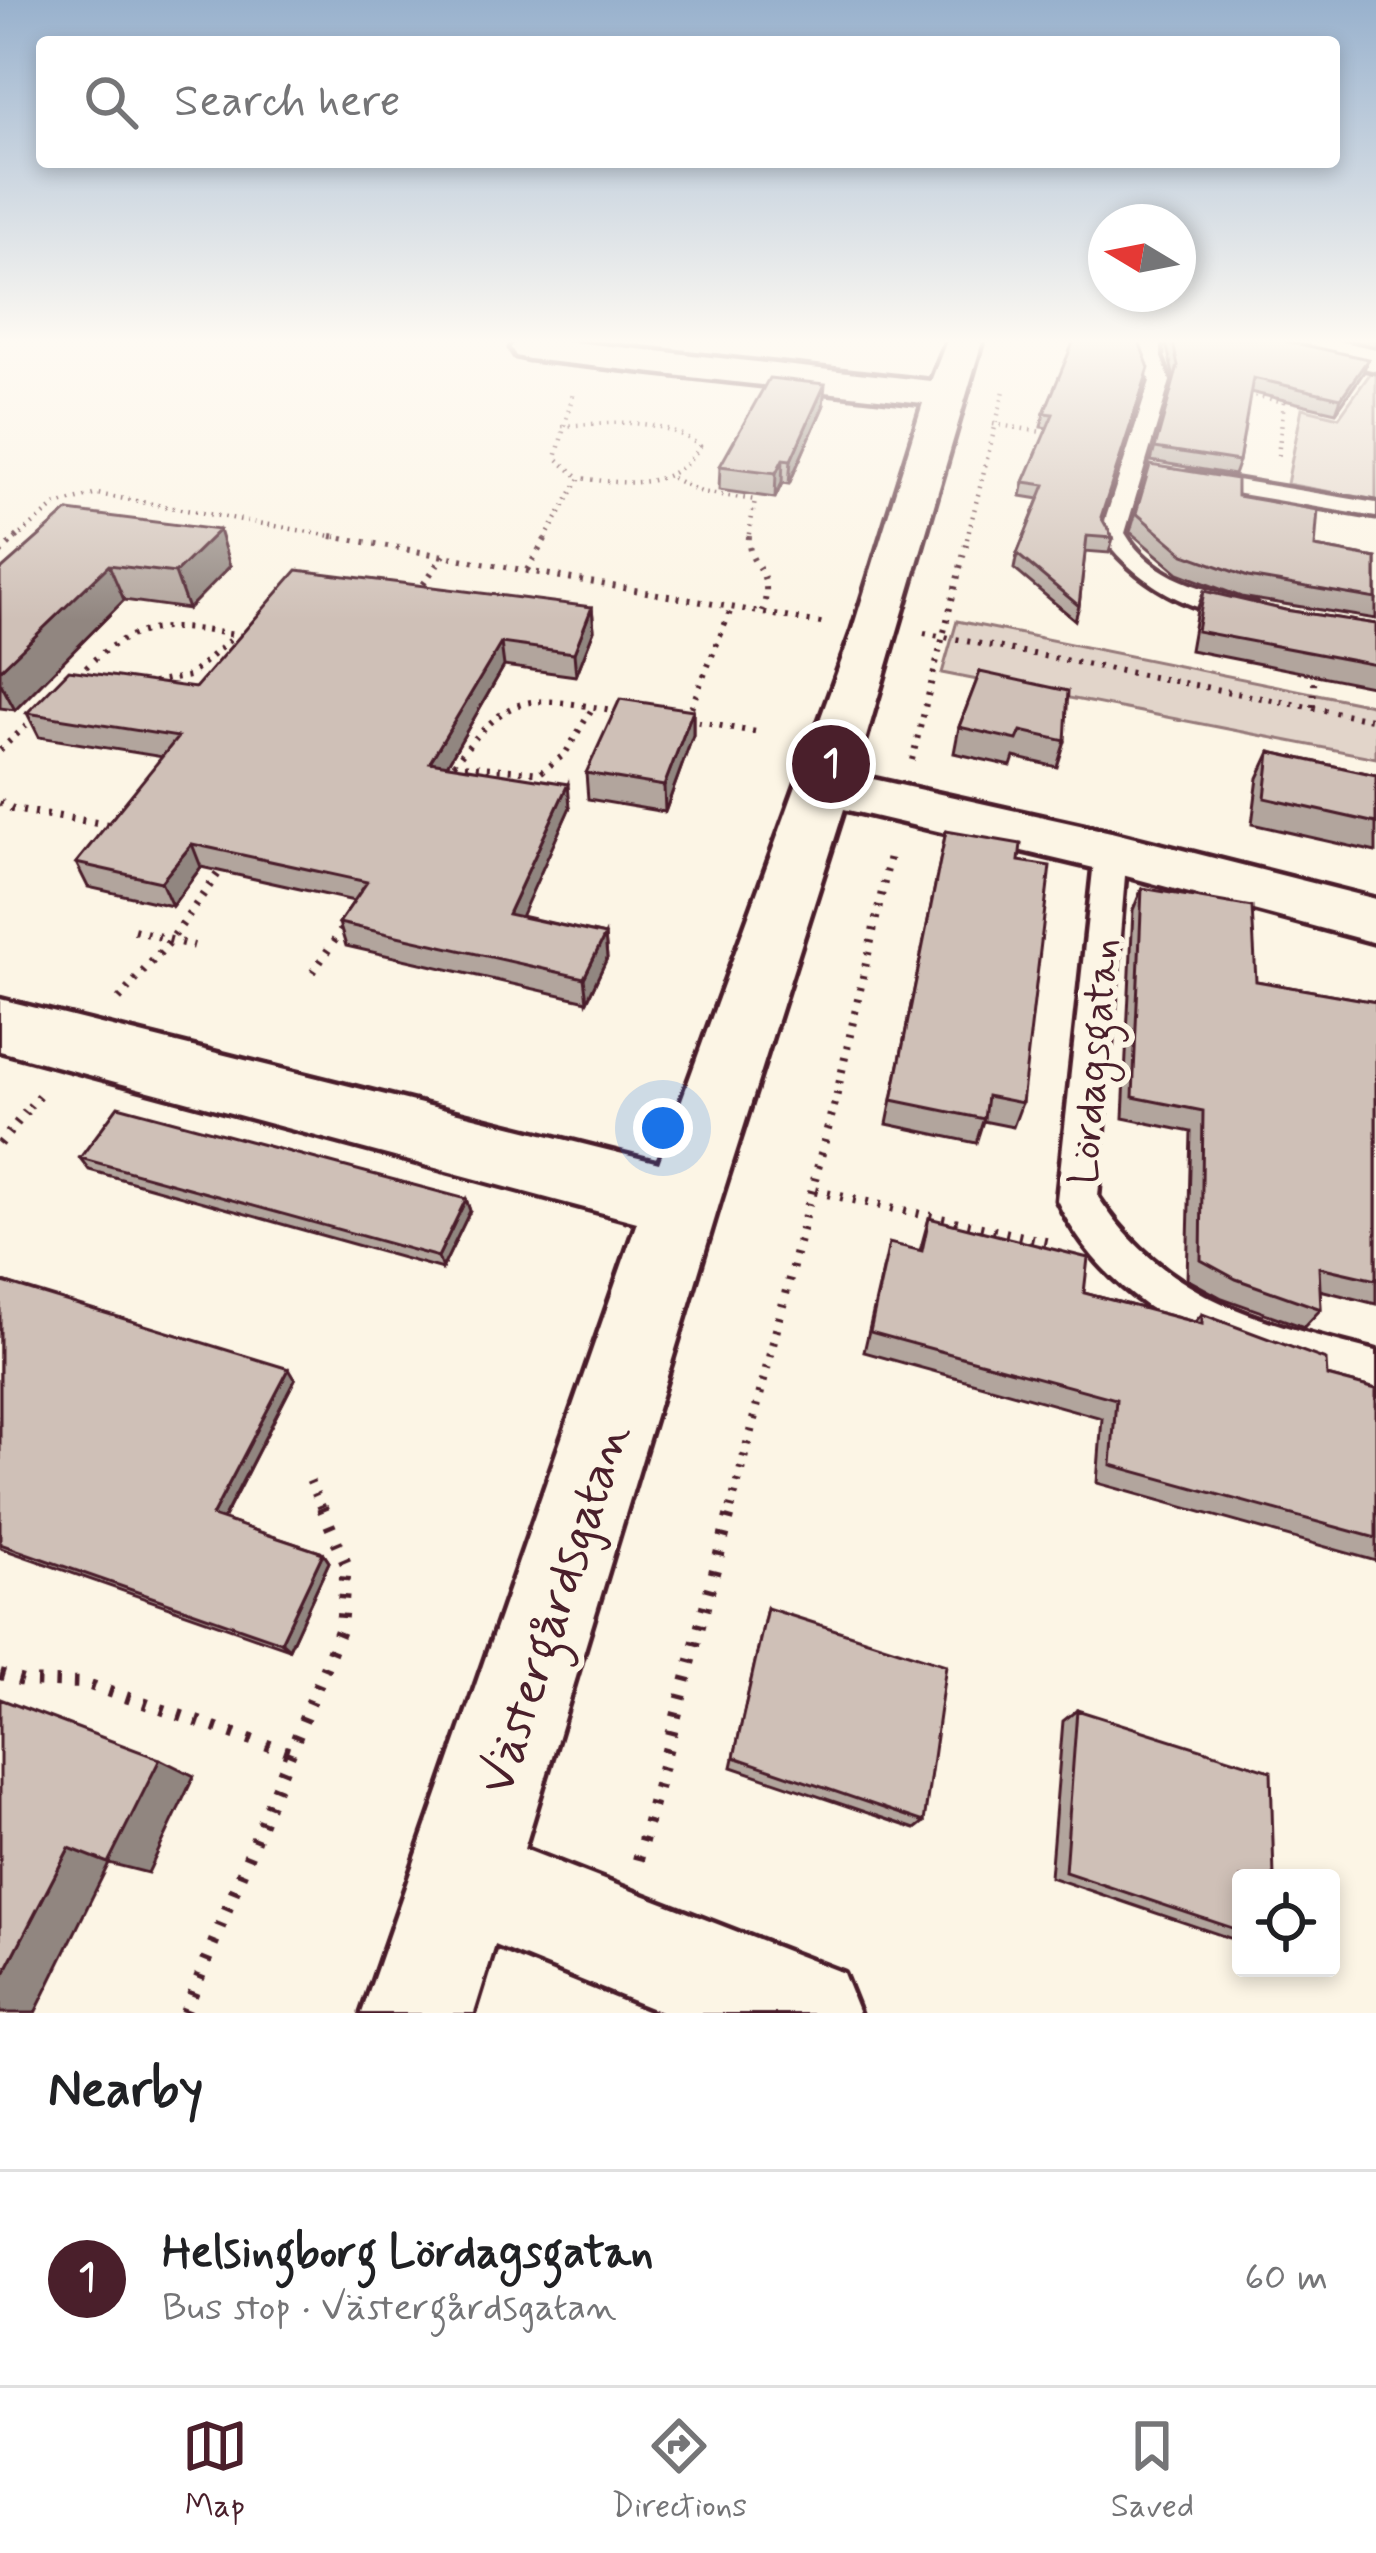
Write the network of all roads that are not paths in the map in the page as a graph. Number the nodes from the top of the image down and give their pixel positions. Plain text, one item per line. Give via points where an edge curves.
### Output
1 (965, 432) edge
2 (1153, 432) edge
3 (1149, 467) junction
4 (1376, 510) edge
5 (1316, 621) edge
6 (824, 786) junction
7 (1111, 852) junction
8 (1376, 921) edge
9 (0, 1024) edge
10 (682, 1201) junction
11 (1376, 1372) edge
12 (465, 1880) junction
13 (418, 2013) edge
14 (803, 2013) edge

1 - 6 street, Västergårdsgatan via 909,633
2 - 3 lane
3 - 4 lane
3 - 5 lane via 1113,533 1119,547 1187,597
6 - 7 street
6 - 10 street, Västergårdsgatan
7 - 8 street
7 - 11 lane, Lördagsgatan via 1077,1200 1097,1239 1162,1300 1264,1344
9 - 10 street
10 - 12 street, Västergårdsgatan
12 - 13 street, Västergårdsgatan
12 - 14 street

